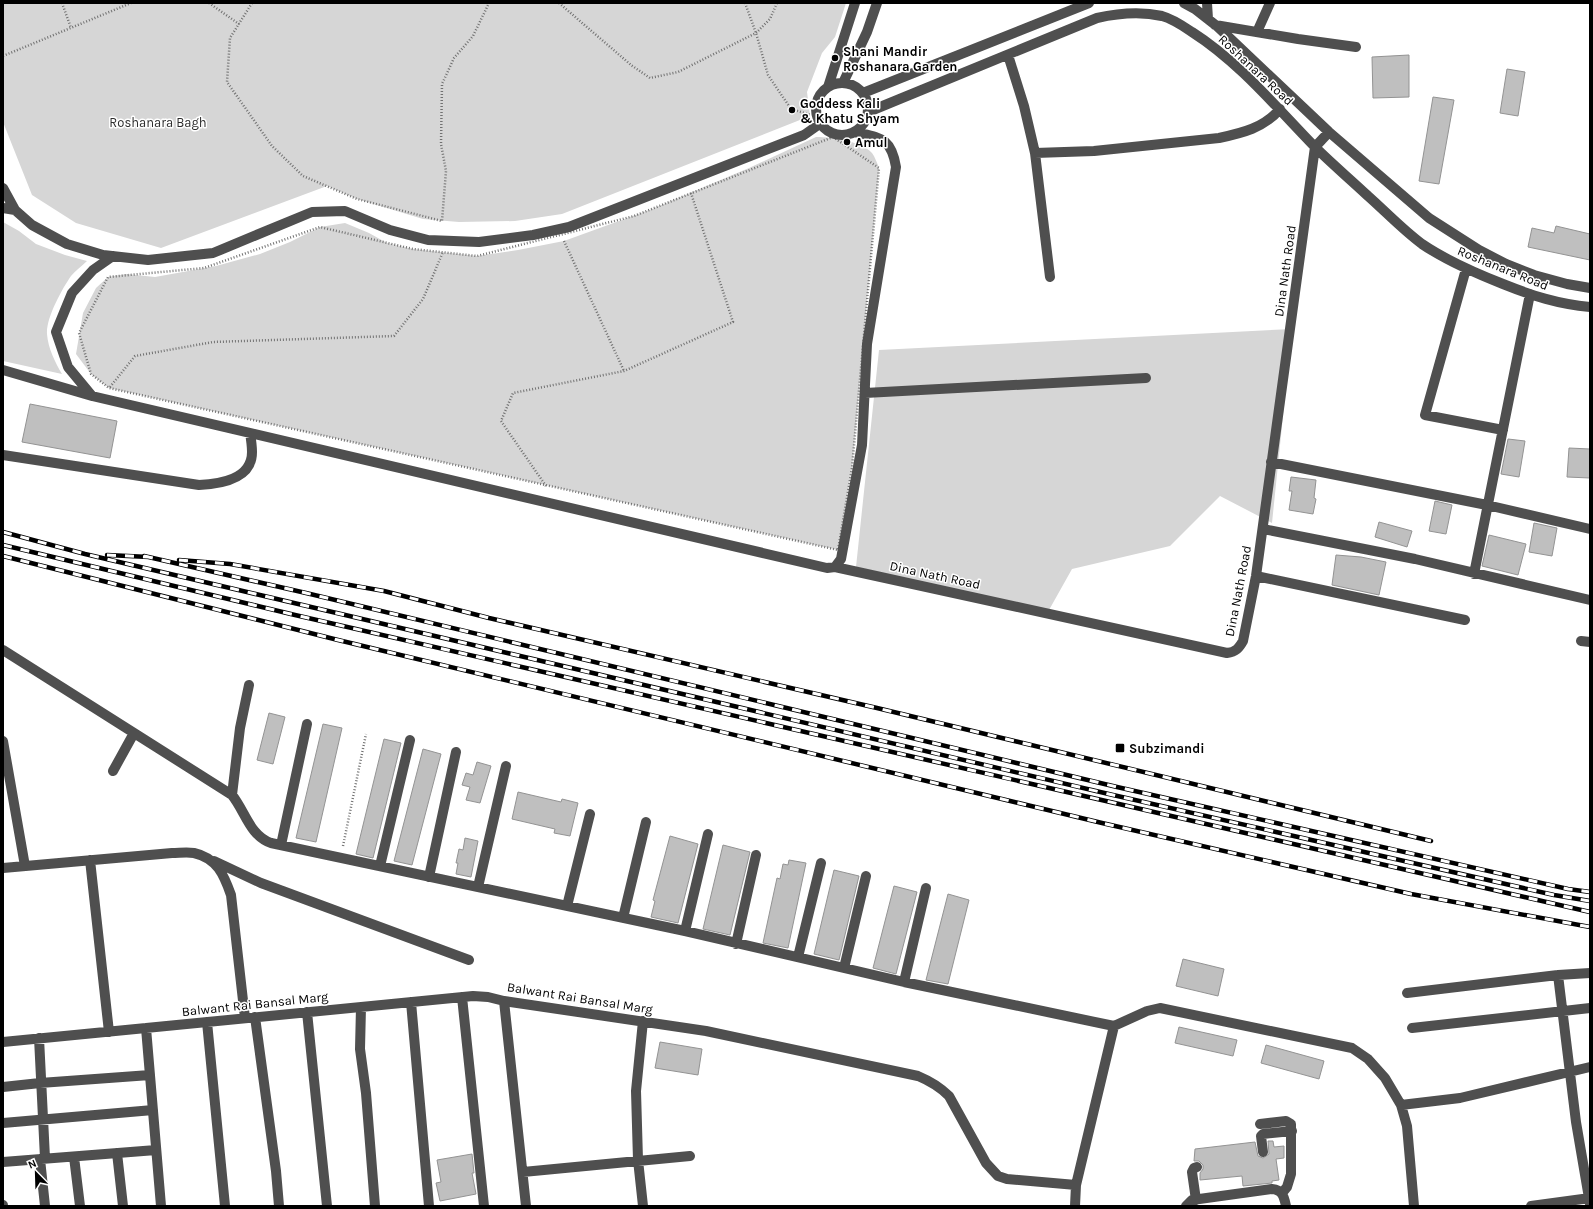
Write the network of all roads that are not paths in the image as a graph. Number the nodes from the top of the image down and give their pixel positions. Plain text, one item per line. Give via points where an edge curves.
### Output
1 (855, 3) edge
2 (877, 3) edge
3 (1089, 3) edge
4 (1184, 3) edge
5 (1207, 3) edge
6 (1270, 3) edge
7 (1212, 22) junction
8 (1257, 32) junction
9 (1356, 47) dead end
10 (1008, 55) junction
11 (843, 83) junction
12 (828, 87) junction
13 (863, 93) junction
14 (1280, 109) junction
15 (868, 112) junction
16 (819, 119) junction
17 (855, 132) junction
18 (1329, 132) junction
19 (1315, 147) junction
20 (1034, 153) junction
21 (3, 188) edge
22 (3, 208) edge
23 (15, 210) junction
24 (113, 256) junction
25 (1466, 269) junction
26 (1050, 277) dead end
27 (1590, 288) edge
28 (1530, 294) junction
29 (1590, 307) edge
30 (3, 370) edge
31 (1146, 378) dead end
32 (865, 393) junction
33 (92, 396) junction
34 (1503, 430) junction
35 (250, 433) junction
36 (3, 455) edge
37 (1271, 462) junction
38 (1487, 505) junction
39 (1262, 529) junction
40 (1590, 529) edge
41 (835, 567) junction
42 (1474, 574) junction
43 (1256, 576) junction
44 (1590, 600) edge
45 (1465, 620) dead end
46 (3, 650) edge
47 (248, 685) dead end
48 (307, 724) dead end
49 (134, 733) junction
50 (410, 740) dead end
51 (3, 741) edge
52 (456, 752) dead end
53 (506, 766) dead end
54 (113, 771) dead end
55 (232, 795) junction
56 (590, 814) dead end
57 (646, 822) dead end
58 (708, 834) dead end
59 (280, 845) junction
60 (756, 855) dead end
61 (90, 860) junction
62 (214, 862) junction
63 (821, 863) dead end
64 (25, 866) junction
65 (380, 866) junction
66 (3, 868) edge
67 (866, 876) dead end
68 (429, 877) junction
69 (478, 887) junction
70 (926, 888) dead end
71 (567, 906) junction
72 (623, 918) junction
73 (685, 931) junction
74 (736, 944) junction
75 (798, 957) junction
76 (468, 960) dead end
77 (844, 968) junction
78 (1590, 973) edge
79 (1558, 975) junction
80 (904, 982) junction
81 (1407, 993) dead end
82 (462, 997) junction
83 (504, 1001) junction
84 (411, 1002) junction
85 (361, 1007) junction
86 (1590, 1008) edge
87 (1562, 1011) junction
88 (307, 1012) junction
89 (250, 1018) junction
90 (643, 1021) junction
91 (207, 1022) junction
92 (1114, 1026) junction
93 (146, 1028) junction
94 (1412, 1028) dead end
95 (109, 1032) junction
96 (39, 1038) junction
97 (3, 1042) edge
98 (1590, 1067) edge
99 (1570, 1072) junction
100 (150, 1075) junction
101 (40, 1083) junction
102 (3, 1088) edge
103 (1401, 1105) junction
104 (153, 1110) junction
105 (43, 1120) junction
106 (3, 1123) edge
107 (1260, 1124) dead end
108 (1292, 1131) junction
109 (156, 1150) junction
110 (1263, 1152) dead end
111 (117, 1153) junction
112 (690, 1156) dead end
113 (74, 1157) junction
114 (42, 1159) junction
115 (638, 1160) junction
116 (3, 1162) edge
117 (1197, 1167) dead end
118 (523, 1172) junction
119 (1076, 1185) junction
120 (1282, 1193) junction
121 (1196, 1200) junction
122 (1590, 1200) edge
123 (45, 1206) edge
124 (80, 1206) edge
125 (123, 1206) edge
126 (161, 1206) edge
127 (225, 1206) edge
128 (279, 1206) edge
129 (327, 1206) edge
130 (375, 1206) edge
131 (428, 1206) edge
132 (484, 1206) edge
133 (526, 1206) edge
134 (643, 1206) edge
135 (1075, 1206) edge
136 (1186, 1206) edge
137 (1286, 1206) edge
138 (1414, 1206) edge
139 (1531, 1206) edge

1 - 12 street
2 - 11 street via 867,32
3 - 13 street
4 - 7 street, Roshanara Road
5 - 7 street
6 - 8 street
7 - 8 street
7 - 18 street, Roshanara Road
8 - 9 street
10 - 14 street, Roshanara Road via 1096,18 1121,13 1144,13 1163,17 1181,25 1214,48
10 - 15 street, Roshanara Road
10 - 20 street via 1024,106
11 - 12 street
11 - 13 street via 854,86
12 - 16 street via 816,105
13 - 15 street via 867,100
14 - 19 street, Roshanara Road
14 - 20 street via 1272,119 1260,126 1219,138 1094,152
15 - 17 street via 862,126
16 - 17 street via 826,130 834,134
16 - 24 street via 804,135 569,227 533,235 479,242 428,240 390,230 345,211 312,212 213,253 148,260
17 - 32 street via 883,139 891,149 896,167 867,344
18 - 19 street
18 - 27 street, Roshanara Road via 1429,218 1480,250 1534,275
19 - 25 street, Roshanara Road via 1402,228 1445,258
19 - 37 street, Dina Nath Road
20 - 26 street
21 - 23 street
22 - 23 street
23 - 24 street via 32,225 67,244
24 - 33 street via 93,270 72,293 56,332 68,367
25 - 28 street, Roshanara Road
25 - 34 street via 1424,415
28 - 29 street, Roshanara Road via 1549,301
28 - 34 street
30 - 33 street, Dina Nath Road
31 - 32 street
32 - 41 street via 862,445 841,559
33 - 35 street, Dina Nath Road
34 - 38 street
35 - 36 street via 252,453 249,464 242,473 219,484 198,485
35 - 41 street, Dina Nath Road via 827,568
37 - 38 street
37 - 39 street, Dina Nath Road
38 - 40 street
38 - 42 street
39 - 42 street via 1415,559
39 - 43 street, Dina Nath Road
41 - 43 street, Dina Nath Road via 1227,653 1234,652 1243,641
42 - 44 street
43 - 45 street
46 - 49 street
47 - 55 street
48 - 59 street
49 - 54 street
49 - 55 street
50 - 65 street
51 - 64 street
52 - 68 street
53 - 69 street
55 - 59 street via 255,832 268,842
56 - 71 street
57 - 72 street
58 - 73 street
59 - 65 street
60 - 74 street
61 - 62 street via 194,853
61 - 64 street
61 - 95 street
62 - 76 street via 262,883
62 - 89 street via 224,877 231,895
63 - 75 street
64 - 66 street
65 - 68 street
67 - 77 street
68 - 69 street
69 - 71 street
70 - 80 street
71 - 72 street
72 - 73 street
73 - 74 street
74 - 75 street
75 - 77 street
77 - 80 street
78 - 79 street
79 - 81 street
79 - 87 street
80 - 92 street
82 - 83 street, Balwant Rai Bansal Marg via 488,997
82 - 84 street, Balwant Rai Bansal Marg
82 - 132 street
83 - 90 street, Balwant Rai Bansal Marg
83 - 118 street
84 - 85 street, Balwant Rai Bansal Marg
84 - 131 street
85 - 88 street, Balwant Rai Bansal Marg
85 - 130 street via 360,1049
86 - 87 street
87 - 94 street
87 - 99 street
88 - 89 street, Balwant Rai Bansal Marg
88 - 129 street
89 - 91 street, Balwant Rai Bansal Marg
89 - 128 street via 276,1171
90 - 115 street via 636,1091
90 - 119 street, Balwant Rai Bansal Marg via 706,1031 918,1076 941,1088 949,1096 986,1163 998,1176
91 - 93 street, Balwant Rai Bansal Marg
91 - 127 street
92 - 103 street via 1160,1008 1352,1048 1368,1059 1385,1078
92 - 119 street
93 - 95 street, Balwant Rai Bansal Marg
93 - 100 street
95 - 96 street, Balwant Rai Bansal Marg
96 - 97 street, Balwant Rai Bansal Marg
96 - 101 street
98 - 99 street
99 - 103 street via 1460,1098
99 - 122 street
100 - 101 street
100 - 104 street
101 - 102 street
101 - 105 street
103 - 138 street via 1408,1126
104 - 105 street
104 - 109 street
105 - 106 street
105 - 114 street
107 - 108 street via 1286,1121 1291,1124
108 - 110 street via 1262,1134
108 - 120 street via 1291,1174
109 - 111 street
109 - 126 street
111 - 113 street
111 - 125 street
112 - 115 street
113 - 114 street
113 - 124 street
114 - 116 street
114 - 123 street
115 - 118 street
115 - 134 street
117 - 121 street via 1192,1172
118 - 133 street
119 - 135 street
120 - 121 street via 1272,1189
120 - 137 street
121 - 136 street via 1188,1202
122 - 139 street

